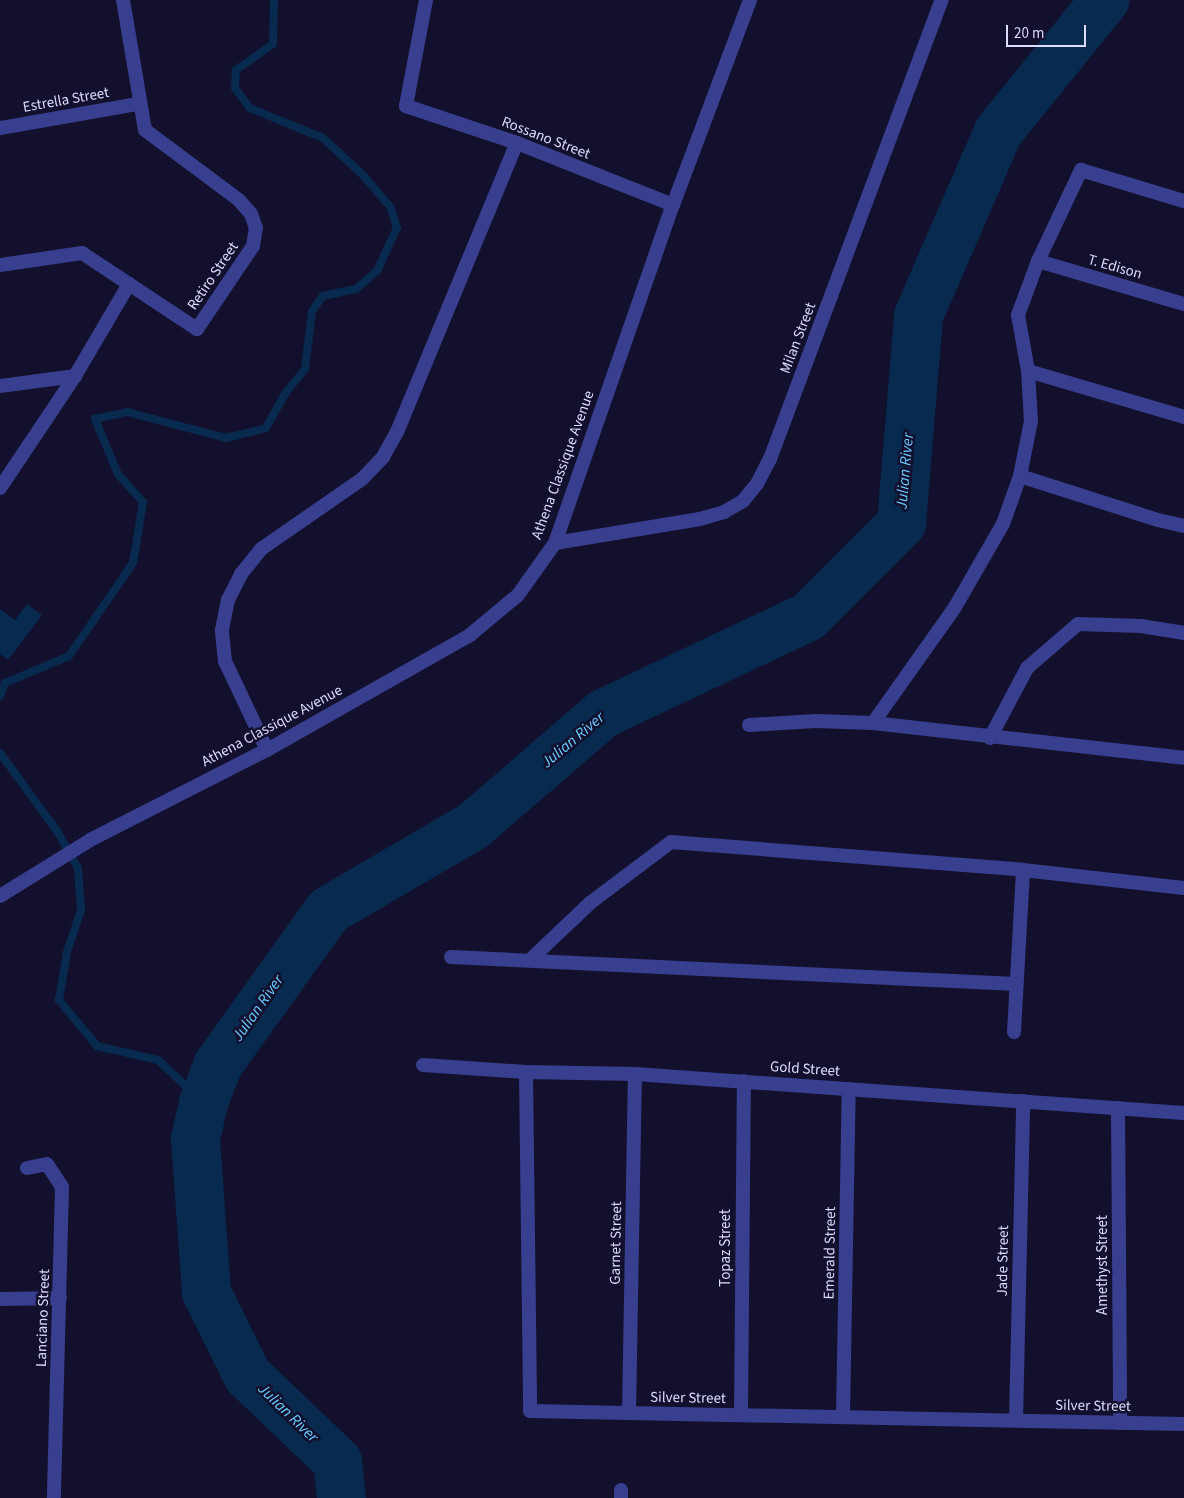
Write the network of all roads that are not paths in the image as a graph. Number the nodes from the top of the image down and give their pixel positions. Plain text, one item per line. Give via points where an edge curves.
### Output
1 (123, 0) edge
2 (426, 0) edge
3 (750, 0) edge
4 (942, 0) edge
5 (138, 104) junction
6 (0, 128) edge
7 (517, 143) junction
8 (1184, 200) edge
9 (673, 205) junction
10 (1038, 261) junction
11 (0, 265) edge
12 (129, 284) junction
13 (1184, 304) edge
14 (1028, 371) junction
15 (75, 376) junction
16 (0, 386) edge
17 (1184, 417) edge
18 (1020, 476) junction
19 (0, 488) edge
20 (1184, 526) edge
21 (555, 543) junction
22 (1184, 633) edge
23 (873, 723) junction
24 (749, 725) dead end
25 (990, 738) junction
26 (267, 750) junction
27 (1184, 758) edge
28 (1023, 870) junction
29 (1184, 888) edge
30 (0, 896) edge
31 (451, 957) dead end
32 (530, 960) junction
33 (1016, 984) junction
34 (1014, 1032) dead end
35 (423, 1066) dead end
36 (526, 1072) junction
37 (636, 1074) junction
38 (744, 1081) junction
39 (849, 1089) junction
40 (1023, 1101) junction
41 (1118, 1108) junction
42 (1184, 1113) edge
43 (27, 1168) dead end
44 (60, 1298) junction
45 (0, 1299) edge
46 (629, 1413) junction
47 (741, 1415) junction
48 (843, 1417) junction
49 (1016, 1420) junction
50 (1120, 1423) junction
51 (1184, 1424) edge
52 (54, 1498) edge

1 - 5 street
2 - 7 street, Rossano Street via 406,106
3 - 9 street, Athena Classique Avenue
4 - 21 street, Milan Street via 770,459 757,484 743,501 724,512 700,519
5 - 6 street, Estrella Street
5 - 12 street, Retiro Street via 144,130 239,200 251,214 256,228 253,246 197,329
7 - 9 street, Rossano Street
7 - 26 street via 397,432 382,457 362,479 261,549 241,574 228,600 222,630 225,660
8 - 10 street via 1081,170
9 - 21 street, Athena Classique Avenue
10 - 13 street, T. Edison
10 - 14 street via 1018,315
11 - 12 street, Retiro Street via 82,254
12 - 15 street
14 - 17 street
14 - 18 street via 1031,421
15 - 16 street
15 - 19 street
18 - 20 street
18 - 23 street via 1003,524 955,607
21 - 26 street, Athena Classique Avenue via 518,596 470,635
22 - 25 street via 1141,626 1078,624 1028,668
23 - 24 street
23 - 25 street
25 - 27 street
26 - 30 street, Athena Classique Avenue via 92,839
28 - 29 street
28 - 32 street via 671,842 590,903
28 - 33 street
31 - 32 street
32 - 33 street
33 - 34 street
35 - 36 street, Gold Street
36 - 37 street, Gold Street
36 - 46 street, Silver Street via 530,1411
37 - 38 street, Gold Street
37 - 46 street, Garnet Street
38 - 39 street, Gold Street
38 - 47 street, Topaz Street
39 - 40 street, Gold Street
39 - 48 street, Emerald Street
40 - 41 street, Gold Street
40 - 49 street, Jade Street
41 - 42 street, Gold Street
41 - 50 street, Amethyst Street
43 - 44 street, Lanciano Street via 47,1164 62,1187
44 - 45 street
44 - 52 street, Lanciano Street
46 - 47 street, Silver Street
47 - 48 street, Silver Street
48 - 49 street, Silver Street
49 - 50 street, Silver Street
50 - 51 street, Silver Street

